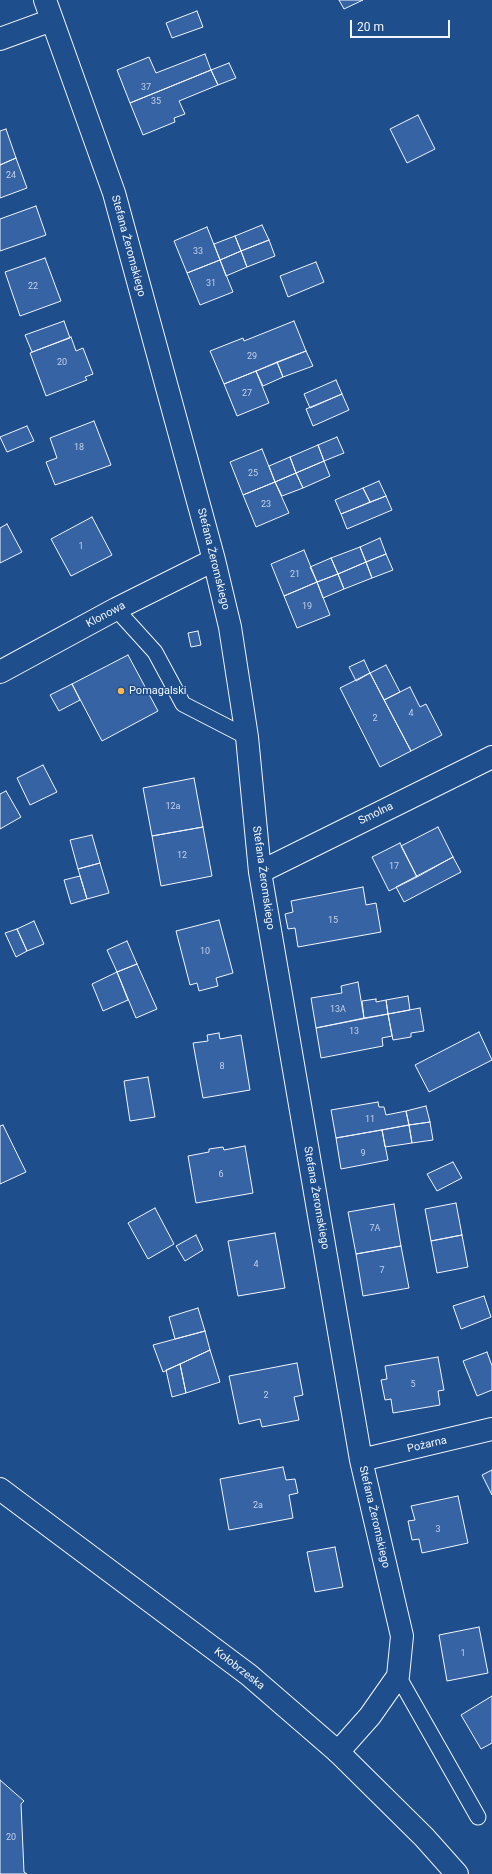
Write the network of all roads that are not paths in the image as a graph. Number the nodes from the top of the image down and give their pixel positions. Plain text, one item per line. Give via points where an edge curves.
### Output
1 (45, 0) edge
2 (52, 20) junction
3 (0, 39) edge
4 (214, 560) junction
5 (116, 609) junction
6 (0, 672) edge
7 (247, 737) junction
8 (492, 757) edge
9 (260, 872) junction
10 (492, 1429) edge
11 (361, 1460) junction
12 (0, 1489) edge
13 (398, 1676) junction
14 (338, 1752) junction
15 (478, 1817) dead end
16 (456, 1874) edge

1 - 2 street, Stefana Żeromskiego
2 - 3 street
2 - 4 street, Stefana Żeromskiego via 114,193
4 - 5 street, Klonowa
4 - 7 street, Stefana Żeromskiego via 230,627
5 - 6 street, Klonowa
5 - 7 lane via 155,652 183,704
7 - 9 street, Stefana Żeromskiego
8 - 9 street, Smolna
9 - 11 street, Stefana Żeromskiego
10 - 11 street, Pożarna
11 - 13 street, Stefana Żeromskiego via 402,1636
12 - 14 street, Kołobrzeska via 248,1675
13 - 14 street, Stefana Żeromskiego via 370,1716
13 - 15 lane
14 - 16 street, Kołobrzeska via 424,1837

